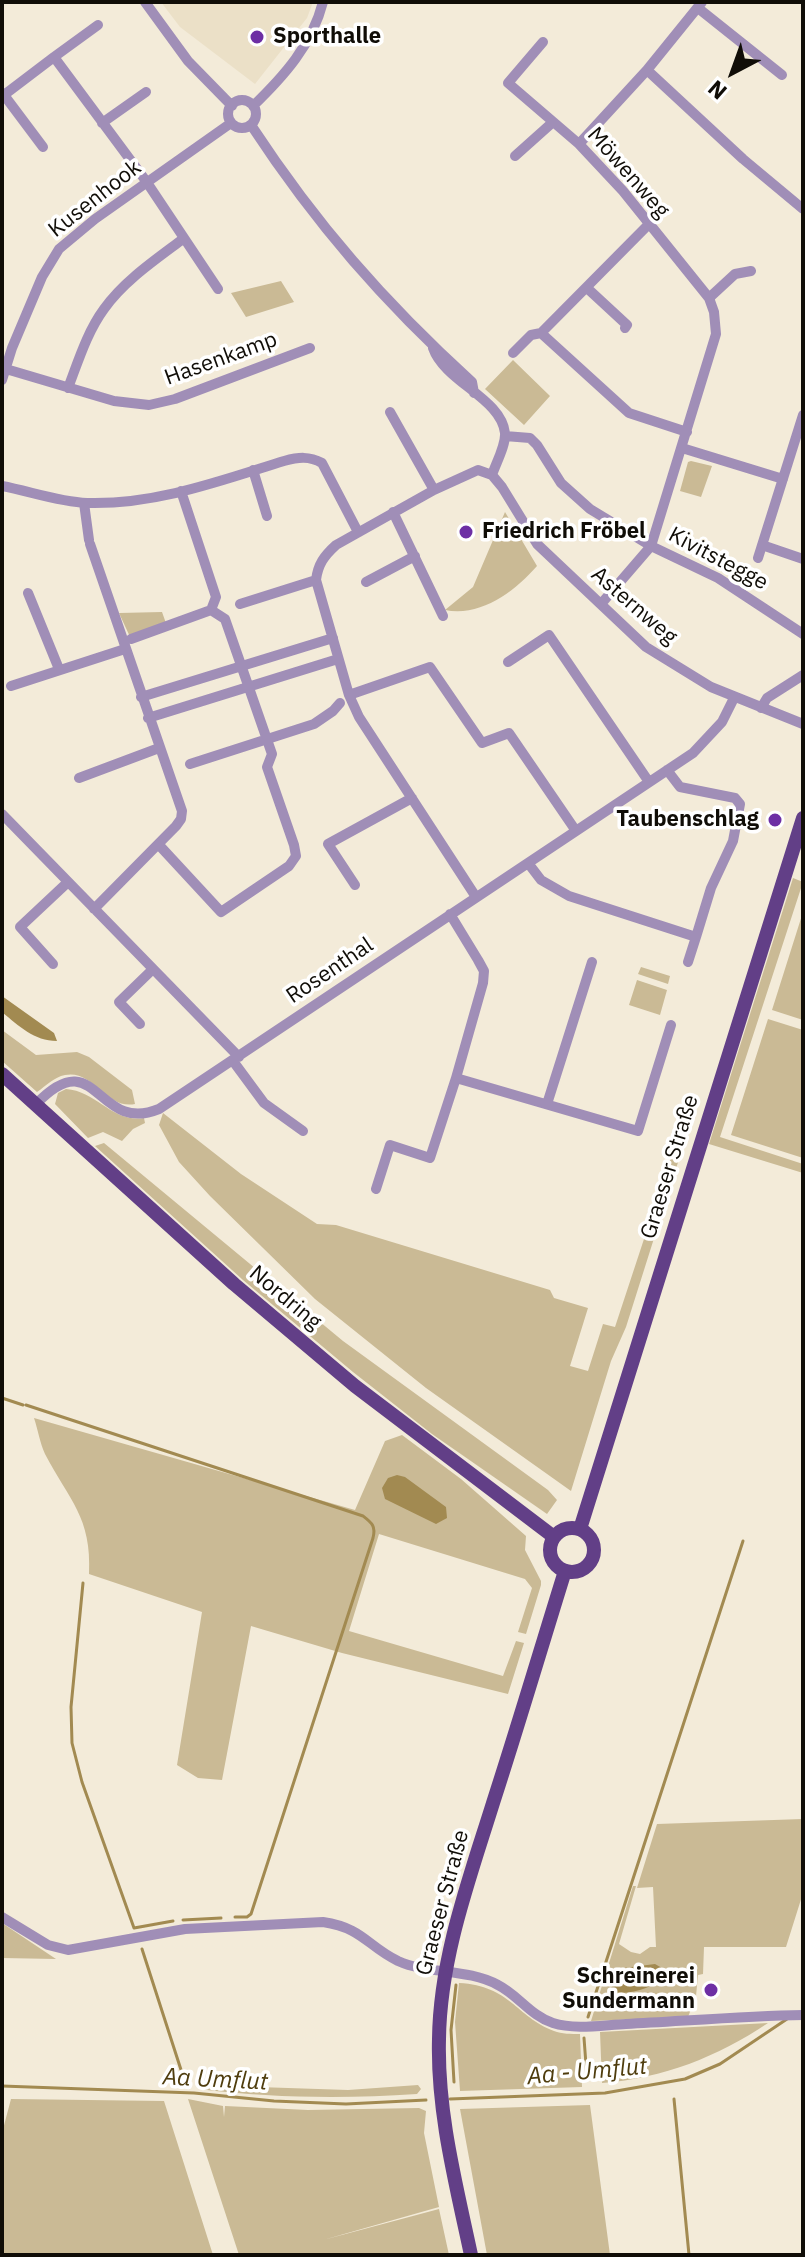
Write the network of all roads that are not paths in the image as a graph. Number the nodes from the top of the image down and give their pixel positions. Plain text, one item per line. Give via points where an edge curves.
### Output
1 (145, 2) edge
2 (323, 2) edge
3 (700, 5) edge
4 (98, 25) dead end
5 (543, 42) dead end
6 (54, 57) junction
7 (647, 70) junction
8 (782, 75) dead end
9 (146, 92) dead end
10 (3, 94) edge
11 (232, 106) junction
12 (253, 106) junction
13 (553, 122) junction
14 (102, 123) junction
15 (231, 123) junction
16 (251, 125) junction
17 (579, 144) junction
18 (43, 147) dead end
19 (515, 156) dead end
20 (146, 181) junction
21 (803, 209) edge
22 (649, 224) junction
23 (183, 239) junction
24 (751, 271) dead end
25 (587, 288) junction
26 (218, 289) dead end
27 (709, 298) junction
28 (625, 328) dead end
29 (541, 333) junction
30 (7, 345) edge
31 (310, 348) dead end
32 (513, 353) dead end
33 (4, 375) edge
34 (68, 388) junction
35 (390, 412) dead end
36 (803, 415) edge
37 (687, 432) junction
38 (505, 436) junction
39 (800, 439) edge
40 (682, 448) junction
41 (253, 470) junction
42 (492, 475) junction
43 (783, 479) junction
44 (2, 486) edge
45 (434, 490) junction
46 (181, 491) junction
47 (84, 503) junction
48 (393, 512) junction
49 (267, 516) dead end
50 (358, 532) junction
51 (762, 545) junction
52 (651, 546) junction
53 (415, 556) junction
54 (758, 558) dead end
55 (803, 559) edge
56 (316, 580) junction
57 (366, 582) dead end
58 (28, 593) dead end
59 (240, 604) dead end
60 (601, 604) junction
61 (211, 610) junction
62 (443, 616) dead end
63 (803, 634) edge
64 (333, 638) junction
65 (128, 644) junction
66 (338, 659) junction
67 (508, 662) dead end
68 (241, 666) junction
69 (59, 669) junction
70 (803, 675) edge
71 (11, 686) dead end
72 (247, 686) junction
73 (349, 695) junction
74 (141, 697) junction
75 (734, 698) junction
76 (340, 703) dead end
77 (761, 708) junction
78 (148, 718) junction
79 (803, 724) edge
80 (265, 739) junction
81 (159, 748) junction
82 (190, 764) dead end
83 (667, 770) junction
84 (79, 778) dead end
85 (649, 782) junction
86 (412, 798) junction
87 (803, 818) edge
88 (4, 820) edge
89 (576, 831) junction
90 (159, 845) junction
91 (528, 863) junction
92 (68, 882) junction
93 (355, 885) dead end
94 (476, 897) junction
95 (94, 909) junction
96 (450, 914) junction
97 (696, 937) junction
98 (592, 962) dead end
99 (688, 962) dead end
100 (53, 964) dead end
101 (153, 969) junction
102 (140, 1024) dead end
103 (671, 1025) dead end
104 (236, 1059) junction
105 (2, 1074) edge
106 (456, 1078) junction
107 (36, 1104) junction
108 (547, 1104) junction
109 (303, 1131) dead end
110 (376, 1189) dead end
111 (580, 1529) junction
112 (554, 1537) junction
113 (565, 1571) junction
114 (2, 1917) edge
115 (446, 1971) junction
116 (802, 2015) edge
117 (471, 2255) edge

1 - 11 street via 188,61
2 - 12 street via 300,54
3 - 7 street
3 - 8 street
4 - 6 street
5 - 13 street, Möwenweg via 508,83
6 - 10 street
6 - 14 street
7 - 17 street
7 - 21 street
9 - 14 street
10 - 18 street
11 - 12 street via 244,101
11 - 15 street
12 - 16 street
13 - 17 street, Möwenweg
13 - 19 street
14 - 20 street
15 - 16 street
15 - 20 street, Kusenhook
16 - 38 street via 348,259 472,382 474,393 500,419
17 - 22 street, Möwenweg
20 - 23 street
20 - 30 street, Kusenhook via 59,249
22 - 25 street
22 - 27 street, Möwenweg
23 - 26 street
23 - 34 street via 120,289 103,310
24 - 27 street via 735,274
25 - 28 street
25 - 29 street
27 - 37 street via 716,334
29 - 32 street via 531,335
29 - 37 street via 629,413
30 - 33 street, Kusenhook
31 - 34 street, Hasenkamp via 149,405
33 - 34 street, Hasenkamp
35 - 45 street
36 - 39 street
37 - 40 street
38 - 42 street
38 - 52 street, Kivitstegge via 530,438 570,493
39 - 43 street
40 - 43 street
40 - 52 street
41 - 46 street
41 - 49 street
41 - 50 street via 312,457 322,463
42 - 45 street via 478,470
42 - 60 street, Asternweg via 537,544
43 - 51 street
44 - 47 street
45 - 48 street
46 - 47 street
46 - 61 street via 216,597
47 - 65 street via 90,542
48 - 50 street
48 - 53 street
50 - 56 street via 326,554
51 - 54 street
51 - 55 street
52 - 60 street
52 - 63 street, Kivitstegge via 718,578
53 - 57 street
53 - 62 street
56 - 59 street
56 - 64 street
58 - 69 street
60 - 75 street, Asternweg via 658,656
61 - 65 street
61 - 68 street via 225,619
64 - 66 street
64 - 68 street
65 - 69 street
65 - 74 street
66 - 72 street
66 - 73 street
67 - 85 street via 549,635
68 - 72 street
68 - 74 street
69 - 71 street
70 - 77 street via 767,698
72 - 78 street
72 - 80 street
73 - 86 street
73 - 89 street via 430,667 482,743 509,733
74 - 78 street
75 - 77 street, Asternweg
75 - 83 street, Rosenthal via 714,733
76 - 80 street via 314,724
77 - 79 street, Asternweg
78 - 81 street
80 - 82 street
80 - 90 street via 272,754 267,767 294,845 296,856 289,866 221,912
81 - 84 street
81 - 90 street via 182,811
83 - 85 street, Rosenthal
83 - 97 street via 680,787 735,798 740,804 733,841
85 - 89 street, Rosenthal
86 - 93 street via 328,844
86 - 94 street
87 - 111 main road, Graeser Straße
88 - 92 street
89 - 91 street, Rosenthal
90 - 95 street
91 - 94 street, Rosenthal
91 - 97 street via 551,889
92 - 95 street
92 - 100 street via 20,927
94 - 96 street, Rosenthal
95 - 101 street
96 - 104 street, Rosenthal
96 - 106 street via 484,971
97 - 99 street
98 - 108 street
101 - 102 street via 119,1002
101 - 104 street
103 - 108 street via 638,1131
104 - 107 street, Rosenthal via 149,1113 124,1113 75,1080 58,1085
104 - 109 street via 264,1103
105 - 107 main road, Nordring
106 - 108 street
106 - 110 street via 430,1158 390,1145
107 - 112 main road, Nordring via 355,1386
111 - 112 main road via 566,1529
111 - 113 main road via 591,1538 593,1557 579,1571
112 - 113 main road via 551,1556
113 - 115 main road, Graeser Straße via 460,1907
114 - 115 street via 48,1945 68,1950 185,1929 323,1922 358,1933 399,1961
115 - 116 street via 498,1985 556,2024
115 - 117 main road, Graeser Straße via 440,2091

